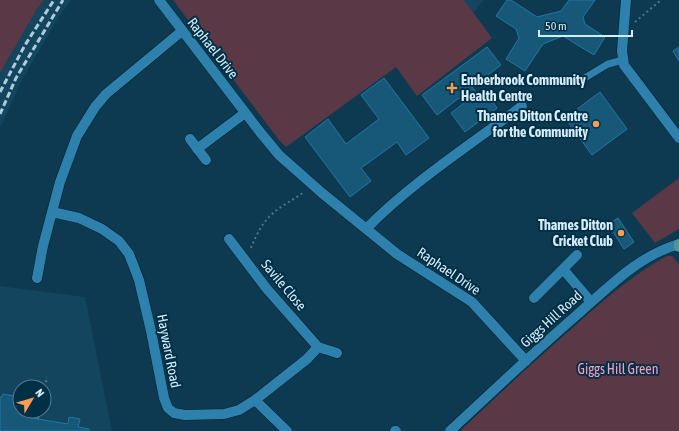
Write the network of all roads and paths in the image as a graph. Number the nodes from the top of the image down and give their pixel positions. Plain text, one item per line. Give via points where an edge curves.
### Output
1 (159, 0) edge
2 (626, 0) edge
3 (661, 0) edge
4 (182, 31) junction
5 (624, 31) junction
6 (623, 60) junction
7 (578, 82) dead end
8 (522, 106) dead end
9 (245, 113) junction
10 (679, 138) edge
11 (190, 139) dead end
12 (197, 149) junction
13 (206, 160) dead end
14 (310, 183) junction
15 (52, 212) junction
16 (366, 229) junction
17 (229, 239) dead end
18 (679, 244) edge
19 (679, 247) edge
20 (576, 255) dead end
21 (246, 261) junction
22 (563, 269) junction
23 (37, 278) dead end
24 (534, 298) dead end
25 (591, 302) junction
26 (318, 347) junction
27 (337, 353) dead end
28 (526, 361) junction
29 (255, 400) junction
30 (287, 431) edge
31 (450, 431) edge

1 - 4 street, Raphael Drive
2 - 5 street
3 - 5 path
4 - 9 street, Raphael Drive
4 - 15 street via 123,78 95,107 77,136
5 - 6 street
6 - 7 lane via 608,64
6 - 10 street via 632,77
8 - 16 street via 410,189
9 - 12 street
9 - 14 street, Raphael Drive via 279,155
11 - 12 street
12 - 13 street
14 - 16 street, Raphael Drive
14 - 21 path via 304,192 268,218 258,232
15 - 23 street
15 - 29 street, Hayward Road via 79,218 102,230 120,242 129,254 139,280 168,408 174,413 185,415 224,414 239,410
16 - 28 street, Raphael Drive via 397,254 472,302
17 - 21 street, Savile Close
18 - 19 main road, Giggs Hill Road
18 - 25 street, Giggs Hill Road via 662,249 640,261
20 - 22 street
21 - 26 street, Savile Close
22 - 24 street
22 - 25 street
25 - 28 street, Giggs Hill Road
26 - 27 street
26 - 29 street via 307,359
28 - 31 street, Giggs Hill Road
29 - 30 street

